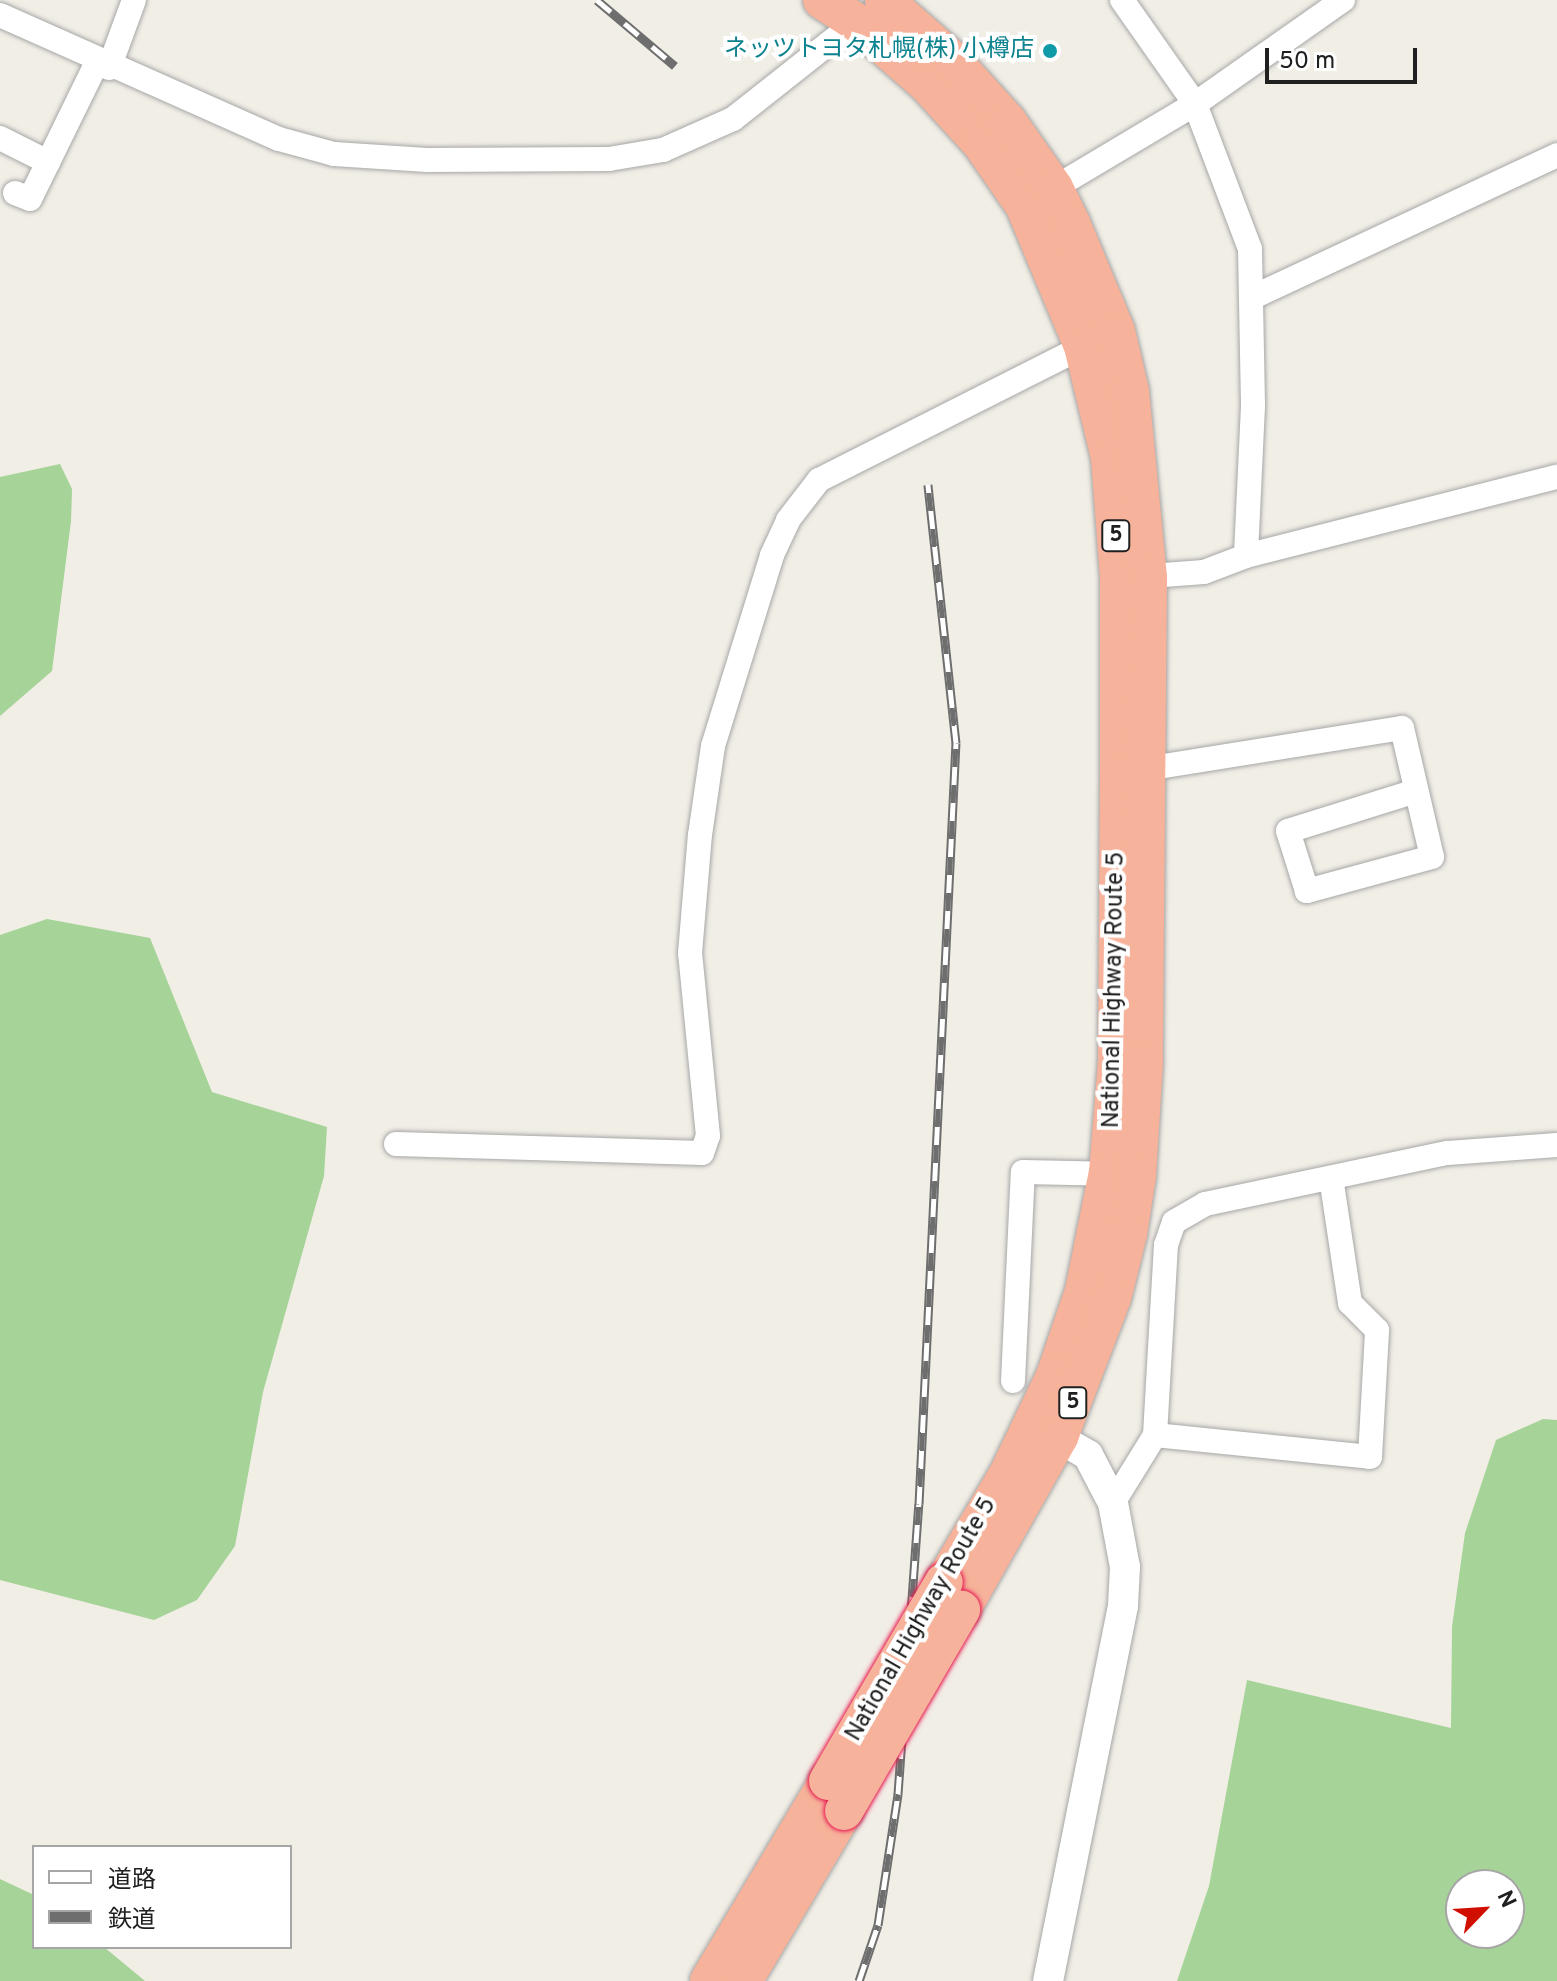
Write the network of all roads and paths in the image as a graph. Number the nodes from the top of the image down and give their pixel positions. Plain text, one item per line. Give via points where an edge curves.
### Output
1 (134, 0) edge
2 (822, 0) edge
3 (1122, 0) edge
4 (1343, 0) edge
5 (870, 11) edge
6 (5, 12) edge
7 (103, 65) junction
8 (1195, 104) junction
9 (0, 138) edge
10 (1557, 155) edge
11 (48, 162) junction
12 (15, 193) dead end
13 (1039, 196) junction
14 (1253, 297) junction
15 (1100, 338) junction
16 (1557, 477) edge
17 (1246, 556) junction
18 (1134, 577) junction
19 (1133, 771) junction
20 (1416, 791) junction
21 (396, 1144) dead end
22 (1557, 1145) edge
23 (1123, 1174) junction
24 (1331, 1178) junction
25 (1013, 1381) dead end
26 (1046, 1431) junction
27 (1155, 1435) junction
28 (1113, 1503) junction
29 (836, 1796) junction
30 (709, 1981) edge
31 (743, 1981) edge
32 (1048, 1981) edge

1 - 7 street
2 - 5 highway, National Highway Route 5 / 5
3 - 8 street
4 - 8 street
5 - 7 street via 733,119 663,150 609,159 427,160 334,154 279,139
5 - 13 highway, National Highway Route 5 / 5 via 989,101
6 - 7 street
7 - 11 street
8 - 13 street
8 - 14 street via 1250,249
9 - 11 street
10 - 14 street
11 - 12 street via 30,199
13 - 15 highway, National Highway Route 5 / 5
14 - 17 street
15 - 18 highway, National Highway Route 5 / 5 via 1140,453
15 - 21 street via 819,480 788,520 713,746 700,835 690,953 708,1136 702,1153
16 - 17 street
17 - 18 street via 1204,572
18 - 19 highway, National Highway Route 5 / 5
19 - 20 street via 1402,728
19 - 23 highway, National Highway Route 5 / 5
20 - 20 street via 1432,857 1307,891 1288,831
22 - 24 street via 1448,1153
23 - 25 street via 1023,1172
23 - 26 highway, National Highway Route 5 / 5 via 1112,1298
24 - 27 street via 1205,1204 1174,1222 1166,1245
24 - 27 street via 1350,1303 1377,1330 1370,1457
26 - 28 street via 1088,1455
26 - 29 highway, National Highway Route 5 / 5, bridge
27 - 28 street
28 - 32 street via 1122,1533 1123,1606
29 - 30 highway, National Highway Route 5 / 5
29 - 31 highway, National Highway Route 5 / 5

